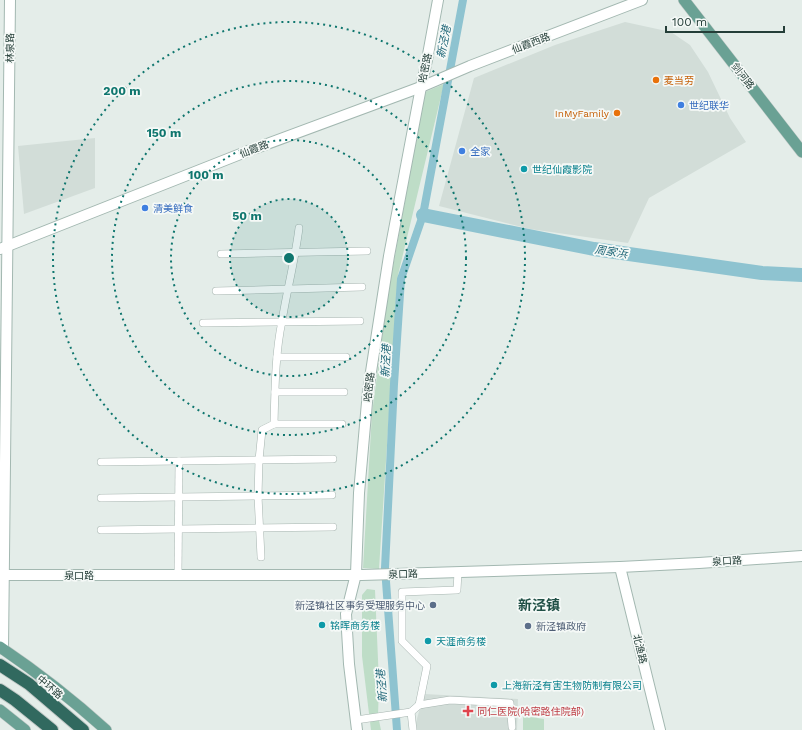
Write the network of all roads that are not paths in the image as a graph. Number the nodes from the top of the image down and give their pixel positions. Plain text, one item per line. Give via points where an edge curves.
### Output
1 (10, 0) edge
2 (438, 0) edge
3 (642, 0) edge
4 (684, 0) edge
5 (5, 25) edge
6 (421, 87) junction
7 (802, 152) edge
8 (299, 228) dead end
9 (4, 248) edge
10 (367, 251) dead end
11 (296, 252) junction
12 (221, 254) dead end
13 (362, 287) dead end
14 (289, 289) junction
15 (216, 291) dead end
16 (360, 321) dead end
17 (281, 322) junction
18 (203, 323) dead end
19 (346, 356) dead end
20 (277, 357) junction
21 (275, 392) junction
22 (344, 392) dead end
23 (274, 424) junction
24 (342, 424) dead end
25 (333, 459) dead end
26 (179, 460) junction
27 (259, 460) junction
28 (101, 462) dead end
29 (332, 495) dead end
30 (258, 496) junction
31 (179, 497) junction
32 (101, 498) dead end
33 (333, 527) dead end
34 (260, 528) junction
35 (179, 529) junction
36 (101, 530) dead end
37 (261, 556) dead end
38 (802, 556) edge
39 (620, 567) junction
40 (458, 572) junction
41 (4, 575) junction
42 (359, 575) junction
43 (178, 576) junction
44 (1, 648) edge
45 (0, 665) edge
46 (0, 690) edge
47 (419, 705) junction
48 (0, 710) edge
49 (411, 712) junction
50 (357, 725) edge
51 (512, 727) dead end
52 (25, 730) edge
53 (52, 730) edge
54 (84, 730) edge
55 (106, 730) edge
56 (413, 730) edge
57 (660, 730) edge

1 - 5 street, 林泉路
2 - 6 street, 哈密路
3 - 6 street, 仙霞西路
4 - 7 main road, 剑河路
5 - 9 street, 林泉路
6 - 9 street, 仙霞路 via 248,151
6 - 42 street, 哈密路 via 388,256 368,391 359,493
8 - 11 street
9 - 41 street, 林泉路
10 - 11 street
11 - 12 street
11 - 14 street
13 - 14 street
14 - 15 street
14 - 17 street
16 - 17 street
17 - 18 street
17 - 20 street
19 - 20 street
20 - 21 street
21 - 22 street
21 - 23 street
23 - 24 street
23 - 27 street via 262,430
25 - 27 street
26 - 27 street
26 - 28 street
26 - 31 street
27 - 30 street
29 - 30 street
30 - 31 street
30 - 34 street
31 - 32 street
31 - 35 street
33 - 34 street
34 - 35 street
34 - 37 street
35 - 36 street
35 - 43 street
38 - 39 street, 泉口路
39 - 40 street, 泉口路
39 - 57 street, 北渔路
40 - 42 street, 泉口路
40 - 47 street via 457,590 402,592 402,641 427,666
41 - 43 street, 泉口路
41 - 44 street, 林泉路
42 - 43 street, 泉口路
42 - 50 street, 哈密路 via 346,614
44 - 55 main road via 85,711
45 - 54 highway, 中环路 via 28,684
46 - 53 highway
47 - 49 street
47 - 51 street via 450,700 510,703
48 - 52 main road
49 - 50 street via 378,716
49 - 56 street

